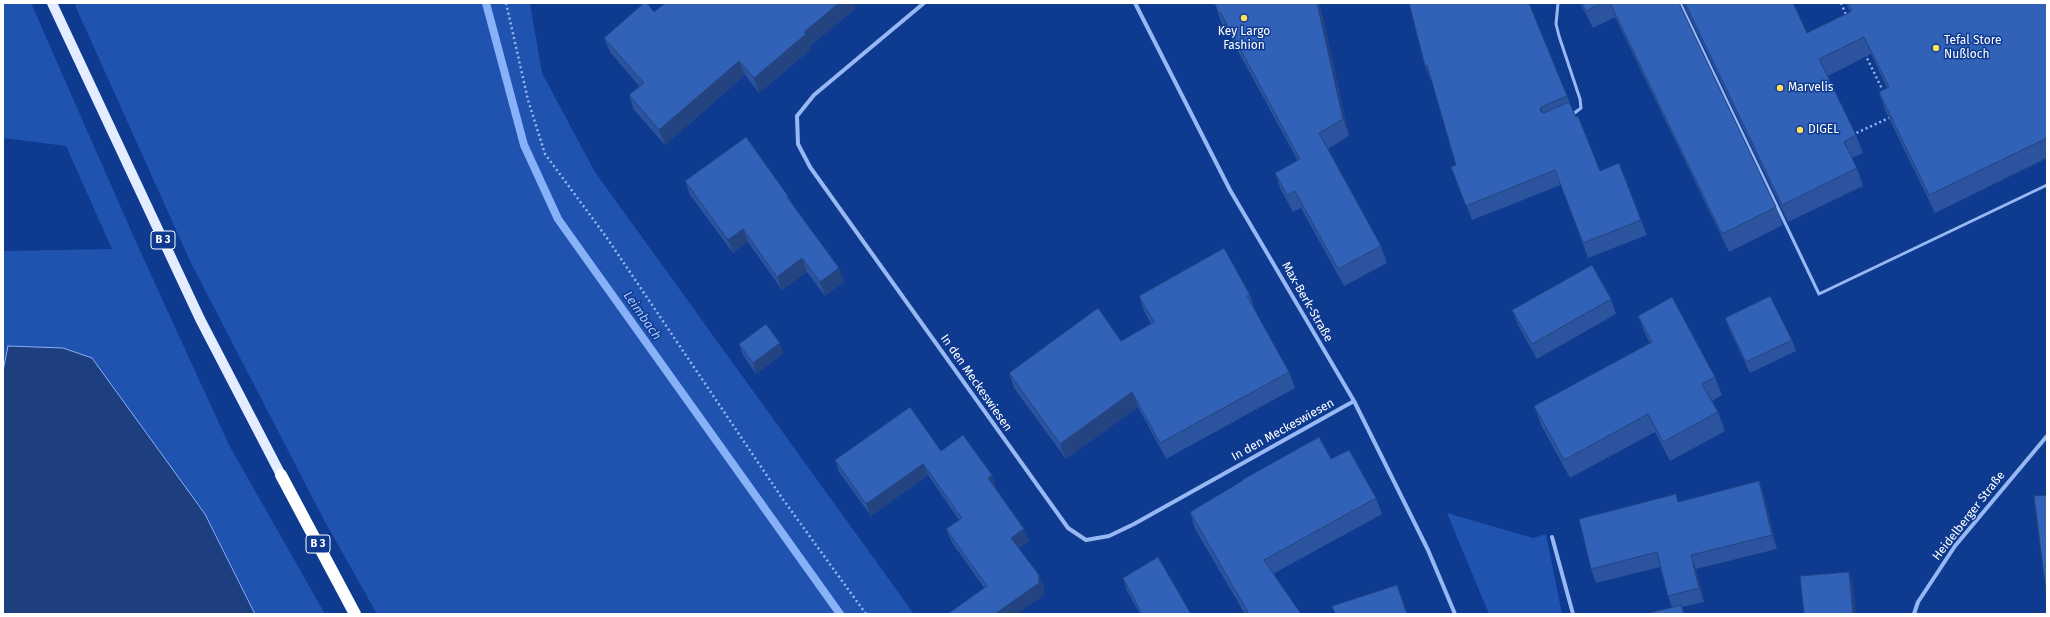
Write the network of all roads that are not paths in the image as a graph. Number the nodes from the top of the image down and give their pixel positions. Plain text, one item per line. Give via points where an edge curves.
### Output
1 (52, 3) edge
2 (924, 3) edge
3 (1135, 3) edge
4 (1558, 3) edge
5 (1680, 3) edge
6 (1568, 116) edge
7 (2047, 185) edge
8 (1354, 402) junction
9 (2047, 436) edge
10 (280, 475) joint
11 (1552, 537) dead end
12 (355, 614) edge
13 (1455, 614) edge
14 (1573, 614) edge
15 (1914, 614) edge

1 - 10 main road, B 3 via 200,319
2 - 8 street, In den Meckeswiesen via 814,95 797,116 798,144 810,167 1068,528 1086,540 1109,536
3 - 8 street, Max-Berk-Straße via 1230,190
4 - 6 lane via 1558,36 1581,108
5 - 7 lane via 1819,294
8 - 13 street, Max-Berk-Straße via 1428,550
9 - 15 street, Heidelberger Straße via 1955,546 1918,602
10 - 12 highway, B 3
11 - 14 street

